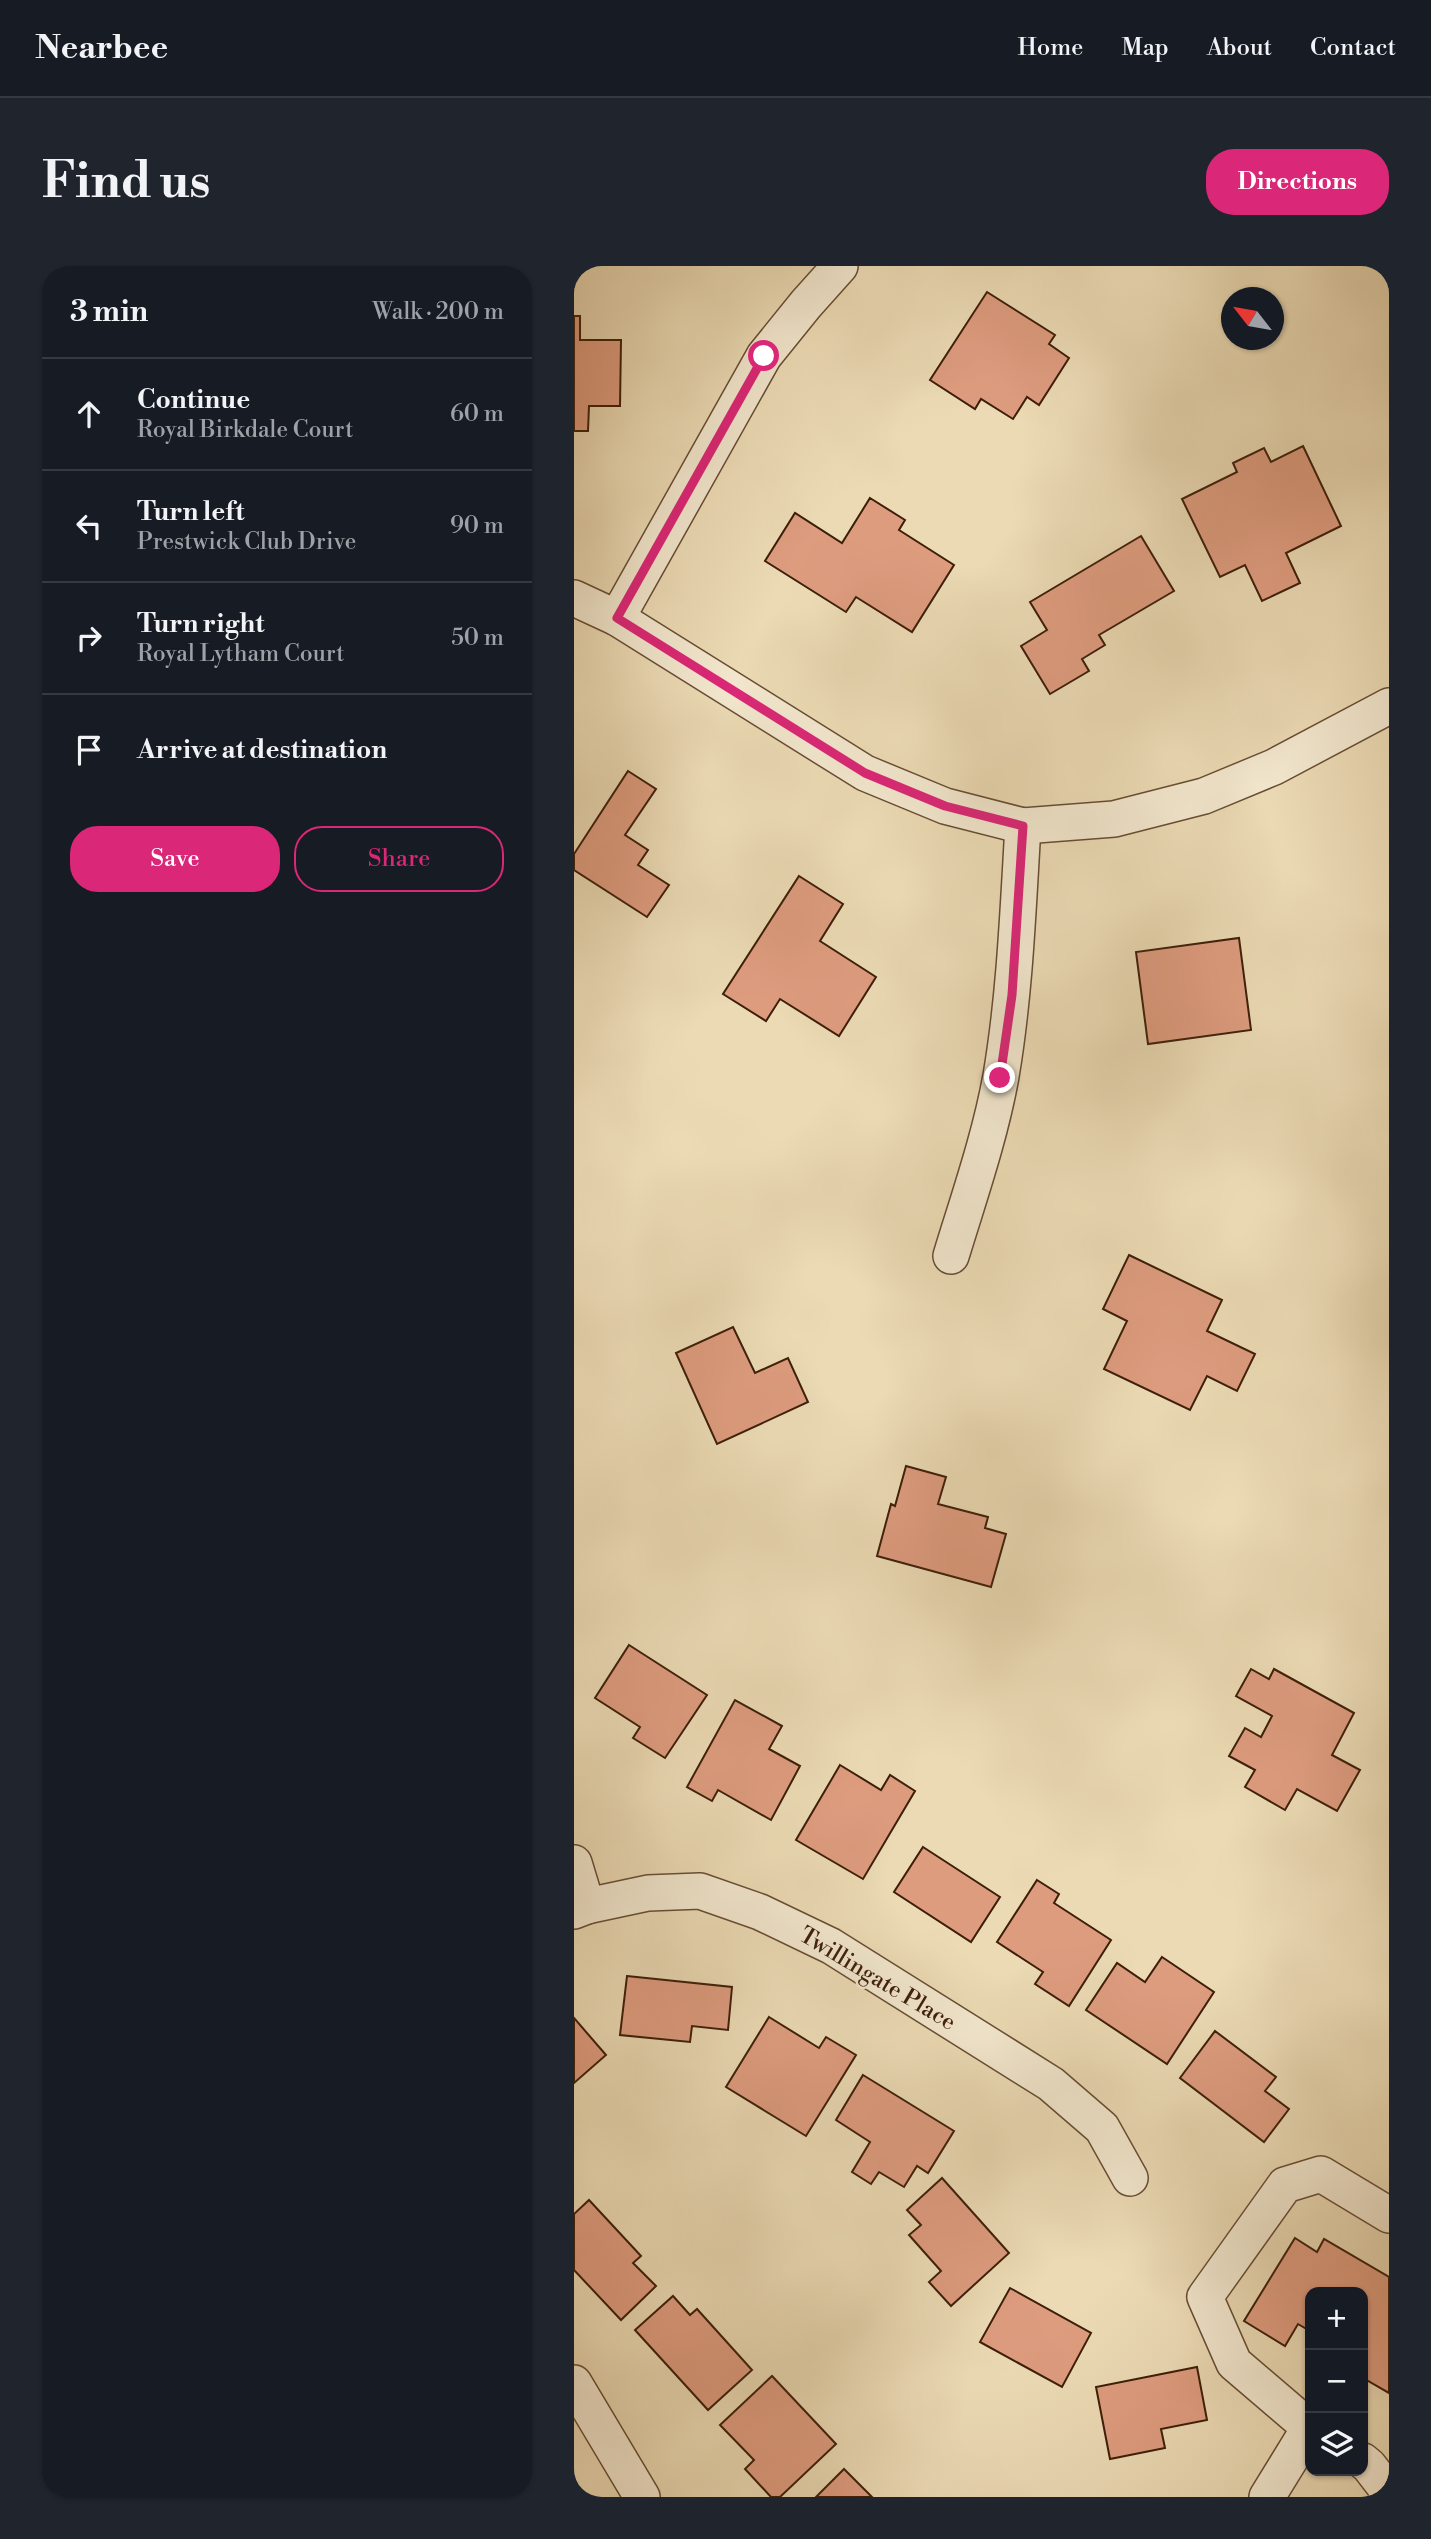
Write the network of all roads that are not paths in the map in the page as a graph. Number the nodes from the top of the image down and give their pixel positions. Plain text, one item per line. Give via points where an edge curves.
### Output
1 (840, 266) edge
2 (574, 598) edge
3 (617, 618) junction
4 (1389, 706) edge
5 (1023, 826) junction
6 (951, 1256) dead end
7 (574, 1863) edge
8 (580, 1909) edge
9 (1130, 2178) dead end
10 (1389, 2215) edge
11 (574, 2383) edge
12 (1305, 2424) edge
13 (1305, 2436) edge
14 (1368, 2465) edge
15 (1389, 2492) edge
16 (642, 2497) edge
17 (1267, 2497) edge

1 - 3 street via 764,356
2 - 3 street
3 - 5 street via 865,773 945,806
4 - 5 street via 1274,767 1204,796 1114,818
5 - 6 street via 1012,995 1000,1078
7 - 8 street
8 - 9 street, Twillingate Place via 648,1893 700,1891 760,1912 831,1946 1051,2084 1102,2128
10 - 12 street via 1321,2174 1285,2185 1206,2297 1234,2363
11 - 16 street
13 - 17 street
14 - 15 street

